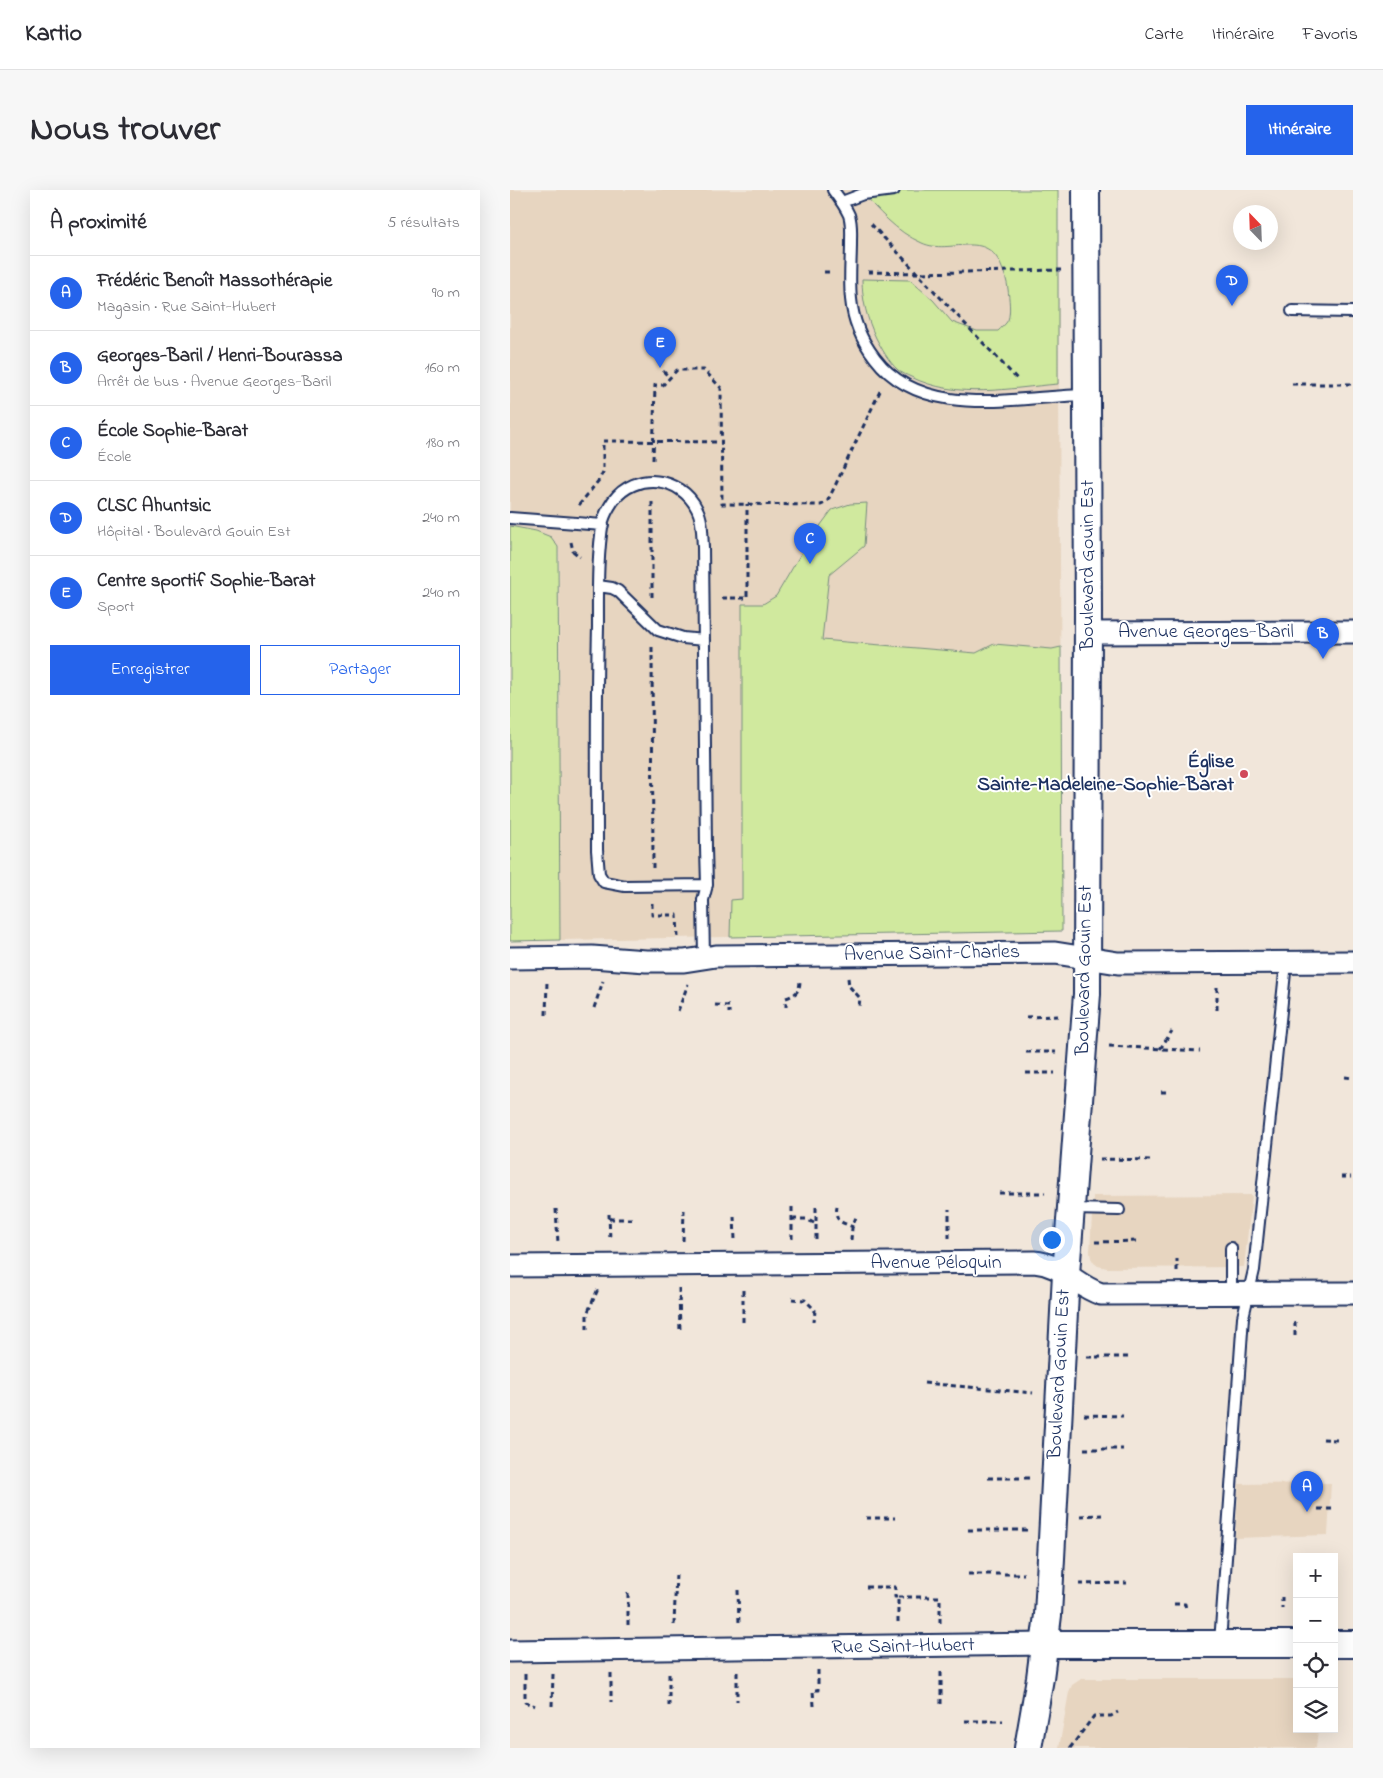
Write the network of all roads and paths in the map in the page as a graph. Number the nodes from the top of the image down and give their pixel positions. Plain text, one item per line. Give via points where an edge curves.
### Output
1 (833, 190) edge
2 (894, 190) edge
3 (1086, 190) edge
4 (842, 202) junction
5 (871, 224) dead end
6 (1062, 270) dead end
7 (866, 272) dead end
8 (917, 273) junction
9 (1292, 311) dead end
10 (1353, 312) edge
11 (663, 371) dead end
12 (670, 378) junction
13 (1292, 384) dead end
14 (1353, 384) edge
15 (1024, 386) dead end
16 (882, 388) dead end
17 (1087, 395) junction
18 (653, 441) junction
19 (722, 442) junction
20 (653, 460) dead end
21 (800, 498) dead end
22 (652, 502) dead end
23 (747, 504) junction
24 (800, 504) junction
25 (510, 518) edge
26 (572, 524) junction
27 (603, 525) junction
28 (576, 554) dead end
29 (598, 586) junction
30 (703, 598) junction
31 (652, 603) dead end
32 (1353, 632) edge
33 (1088, 633) junction
34 (704, 640) junction
35 (652, 646) dead end
36 (653, 869) dead end
37 (706, 885) junction
38 (652, 900) dead end
39 (678, 939) dead end
40 (704, 957) junction
41 (510, 958) edge
42 (1087, 958) junction
43 (1353, 962) edge
44 (1286, 963) junction
45 (800, 971) dead end
46 (848, 971) dead end
47 (606, 974) dead end
48 (547, 975) dead end
49 (689, 981) dead end
50 (1217, 987) dead end
51 (716, 1005) dead end
52 (860, 1006) dead end
53 (786, 1007) dead end
54 (594, 1008) dead end
55 (678, 1011) dead end
56 (729, 1013) dead end
57 (1217, 1013) dead end
58 (546, 1015) dead end
59 (1067, 1015) dead end
60 (1026, 1017) dead end
61 (1172, 1031) dead end
62 (1108, 1046) dead end
63 (1160, 1049) junction
64 (1065, 1051) dead end
65 (1200, 1051) dead end
66 (1026, 1052) dead end
67 (1026, 1073) dead end
68 (1064, 1073) dead end
69 (1345, 1077) dead end
70 (1353, 1078) edge
71 (1161, 1092) dead end
72 (1170, 1092) dead end
73 (1092, 1159) dead end
74 (1152, 1160) dead end
75 (1341, 1177) dead end
76 (1352, 1177) dead end
77 (999, 1193) dead end
78 (1046, 1193) dead end
79 (837, 1206) dead end
80 (792, 1207) dead end
81 (816, 1208) dead end
82 (556, 1209) dead end
83 (950, 1209) dead end
84 (1071, 1209) junction
85 (684, 1210) dead end
86 (1119, 1210) dead end
87 (609, 1214) dead end
88 (857, 1214) dead end
89 (734, 1216) dead end
90 (634, 1219) dead end
91 (792, 1219) junction
92 (609, 1220) junction
93 (816, 1224) junction
94 (853, 1226) junction
95 (949, 1242) dead end
96 (1087, 1242) dead end
97 (1140, 1242) dead end
98 (851, 1243) dead end
99 (734, 1244) dead end
100 (792, 1244) dead end
101 (816, 1244) dead end
102 (610, 1245) dead end
103 (683, 1245) dead end
104 (558, 1246) dead end
105 (1231, 1248) dead end
106 (1177, 1259) dead end
107 (510, 1266) edge
108 (1177, 1270) dead end
109 (1066, 1274) junction
110 (600, 1284) dead end
111 (679, 1284) dead end
112 (743, 1284) dead end
113 (1240, 1293) junction
114 (1353, 1293) edge
115 (792, 1299) dead end
116 (1294, 1318) dead end
117 (743, 1322) dead end
118 (814, 1322) dead end
119 (587, 1329) dead end
120 (680, 1333) dead end
121 (1294, 1336) dead end
122 (1131, 1356) dead end
123 (1078, 1357) dead end
124 (924, 1383) dead end
125 (1040, 1394) dead end
126 (1078, 1414) dead end
127 (1123, 1416) dead end
128 (1323, 1439) dead end
129 (1336, 1440) dead end
130 (1078, 1449) dead end
131 (1123, 1449) dead end
132 (988, 1478) dead end
133 (1033, 1478) dead end
134 (1333, 1509) dead end
135 (1318, 1510) dead end
136 (1078, 1516) dead end
137 (1102, 1516) dead end
138 (866, 1518) dead end
139 (895, 1518) dead end
140 (968, 1530) dead end
141 (1029, 1530) dead end
142 (676, 1573) dead end
143 (968, 1574) dead end
144 (1025, 1574) dead end
145 (1127, 1583) dead end
146 (1078, 1584) dead end
147 (866, 1587) dead end
148 (738, 1590) dead end
149 (628, 1592) dead end
150 (1282, 1596) dead end
151 (898, 1597) junction
152 (1174, 1604) dead end
153 (1282, 1608) dead end
154 (1186, 1609) dead end
155 (898, 1626) dead end
156 (940, 1626) dead end
157 (674, 1628) dead end
158 (739, 1628) dead end
159 (628, 1629) dead end
160 (1045, 1644) junction
161 (1220, 1644) junction
162 (1293, 1644) edge
163 (1338, 1644) edge
164 (1353, 1644) edge
165 (510, 1651) edge
166 (941, 1668) dead end
167 (818, 1669) dead end
168 (670, 1670) dead end
169 (736, 1670) dead end
170 (525, 1671) dead end
171 (553, 1671) dead end
172 (611, 1671) dead end
173 (737, 1701) dead end
174 (611, 1702) dead end
175 (941, 1704) dead end
176 (535, 1706) dead end
177 (552, 1706) dead end
178 (669, 1706) dead end
179 (814, 1706) dead end
180 (1118, 1712) dead end
181 (965, 1721) dead end
182 (1003, 1721) dead end
183 (1028, 1748) edge
184 (1070, 1748) edge

1 - 4 lane
2 - 4 lane via 863,194
3 - 17 street, Boulevard Gouin Est
4 - 17 lane via 851,223 854,316 870,352 888,374 925,392 972,401
5 - 8 path
6 - 8 path
7 - 8 path
8 - 15 path
9 - 10 lane
11 - 12 path
12 - 18 path via 663,385 655,385
12 - 19 path via 677,370 704,370 721,388
13 - 14 path
16 - 24 path via 827,502 821,505
17 - 33 street, Boulevard Gouin Est
18 - 19 path
18 - 20 path
18 - 26 path via 604,441 603,472 577,507
19 - 23 path via 722,504
21 - 24 path
22 - 31 path
23 - 24 path
23 - 30 path via 747,598
25 - 26 lane
26 - 27 lane
26 - 28 path via 571,546
27 - 29 lane
27 - 30 lane via 611,504 632,484 652,480 679,488 700,516
29 - 34 lane via 618,591 658,630 683,638
29 - 37 lane via 597,864 600,878 612,885 625,886
30 - 34 lane
32 - 33 street, Avenue Georges-Baril
33 - 42 street, Boulevard Gouin Est
34 - 37 lane
35 - 36 path
37 - 40 lane via 703,900
38 - 39 path via 652,915 677,915
40 - 41 street, Avenue Saint-Charles via 684,961 592,956
40 - 42 street, Avenue Saint-Charles via 1055,953
42 - 44 street, Avenue Saint-Charles via 1118,963
42 - 84 street, Boulevard Gouin Est via 1085,1039
43 - 44 street, Avenue Saint-Charles
44 - 113 lane via 1254,1270
45 - 53 path via 800,989 786,998
46 - 52 path via 849,986 860,998
47 - 54 path
48 - 58 path
49 - 55 path
50 - 57 path
51 - 56 path via 729,1006
59 - 60 path
61 - 63 path
62 - 63 path
63 - 65 path
64 - 66 path
67 - 68 path
69 - 70 path
71 - 72 path
73 - 74 path
75 - 76 path
77 - 78 path
79 - 94 path via 838,1220
80 - 91 path
81 - 93 path
82 - 104 path
83 - 95 path
84 - 86 lane
84 - 109 street, Boulevard Gouin Est
85 - 103 path
87 - 92 path
88 - 94 path
89 - 99 path
90 - 92 path
91 - 93 path via 806,1219
91 - 100 path
92 - 102 path
93 - 101 path
94 - 98 path
96 - 97 path
105 - 113 lane
106 - 108 path
107 - 109 street, Avenue Péloquin via 1034,1262 1046,1263
109 - 113 street, Avenue Péloquin via 1101,1294
109 - 160 street, Boulevard Gouin Est
110 - 119 path via 587,1314
111 - 120 path
112 - 117 path
113 - 114 street, Avenue Péloquin
113 - 161 lane via 1242,1324
115 - 118 path via 805,1300 815,1310
116 - 121 path
122 - 123 path
124 - 125 path
126 - 127 path
128 - 129 path
130 - 131 path
132 - 133 path
134 - 135 path
136 - 137 path
138 - 139 path
140 - 141 path
142 - 157 path
143 - 144 path
145 - 146 path
147 - 151 path via 895,1587 895,1597
148 - 158 path
149 - 159 path
150 - 153 path
151 - 155 path
151 - 156 path via 940,1597
152 - 154 path via 1185,1604
160 - 161 street, Rue Saint-Hubert
160 - 165 street, Rue Saint-Hubert
160 - 183 street, Boulevard Gouin Est
161 - 162 street, Rue Saint-Hubert
163 - 164 street
166 - 175 path
167 - 179 path via 818,1690 813,1690
168 - 178 path
169 - 173 path
170 - 176 path via 525,1702
171 - 177 path
172 - 174 path
180 - 184 path via 1111,1716 1094,1716
181 - 182 path

